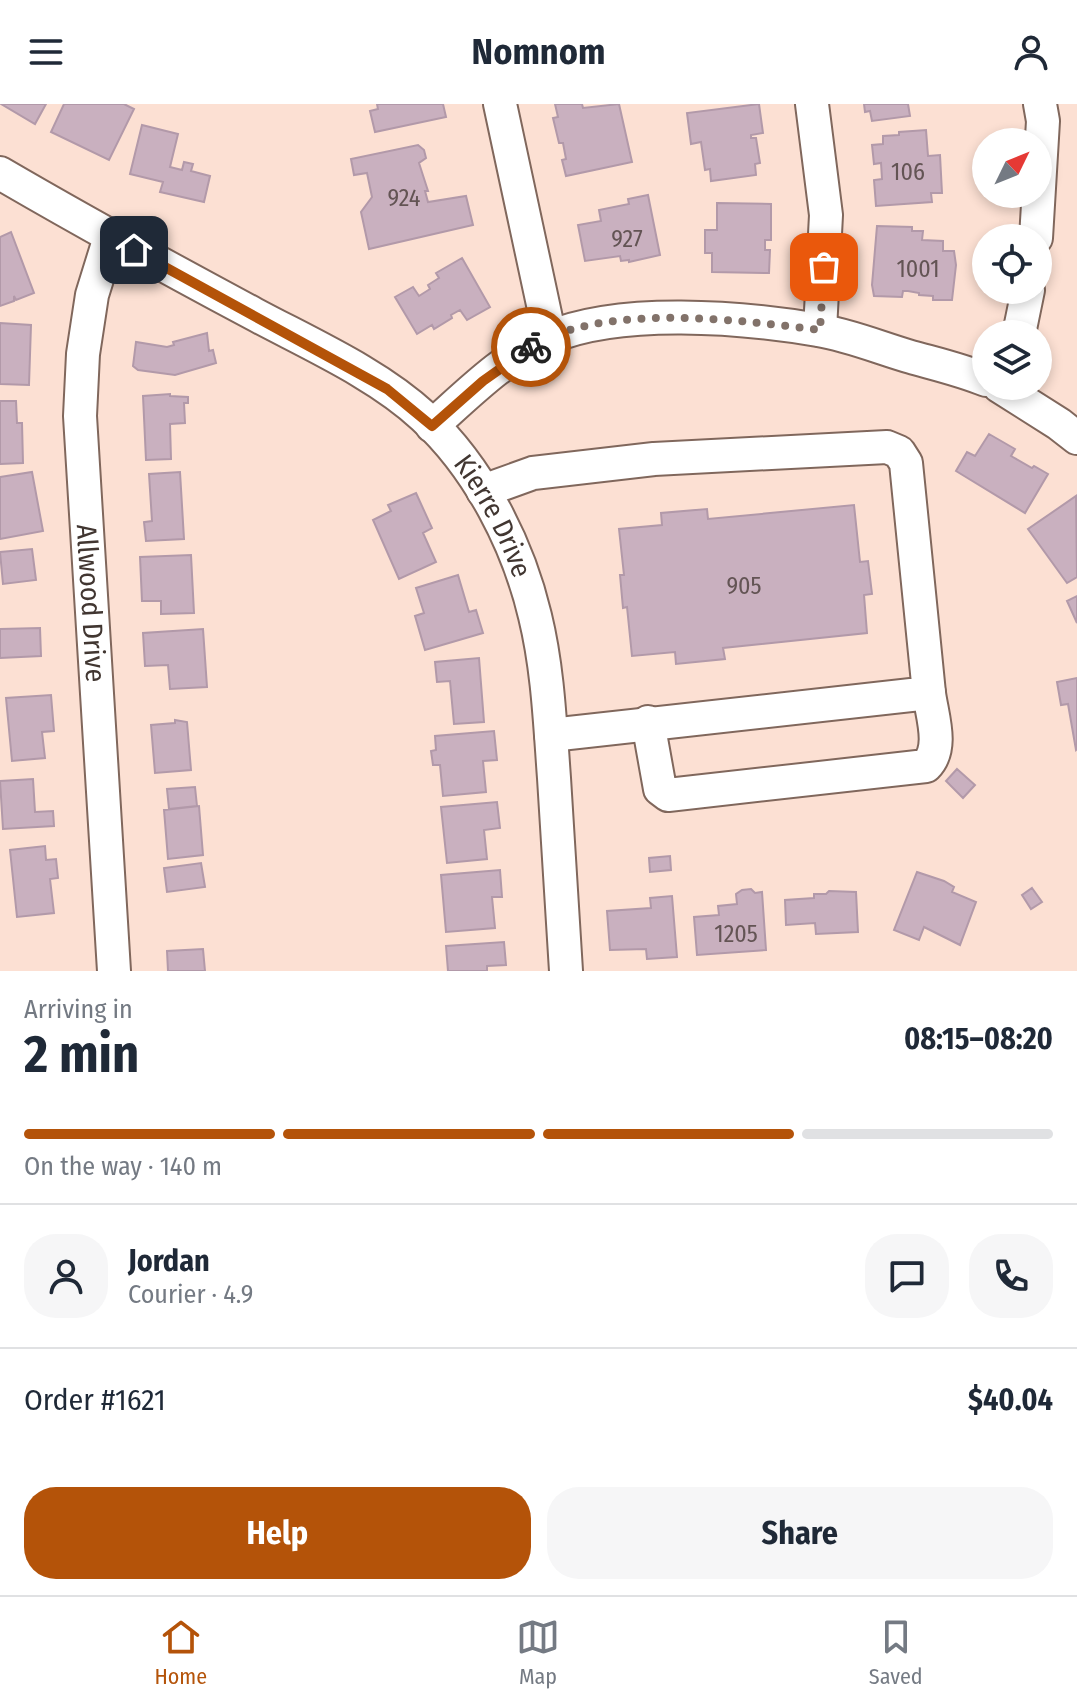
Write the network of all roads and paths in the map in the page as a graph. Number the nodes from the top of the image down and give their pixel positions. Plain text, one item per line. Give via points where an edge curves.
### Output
1 (500, 104) edge
2 (812, 104) edge
3 (1040, 104) edge
4 (0, 173) edge
5 (1037, 224) edge
6 (110, 237) junction
7 (820, 330) junction
8 (550, 337) junction
9 (972, 377) edge
10 (1021, 400) edge
11 (432, 426) junction
12 (1077, 438) edge
13 (483, 491) junction
14 (929, 693) junction
15 (648, 722) junction
16 (551, 735) junction
17 (114, 971) edge
18 (566, 971) edge

1 - 8 street
2 - 7 street via 826,215
3 - 5 street
4 - 6 street, Kierre Drive
6 - 11 street, Kierre Drive via 387,389
6 - 17 street, Allwood Drive via 92,295 80,416
7 - 8 street via 662,318 619,321
7 - 9 street
8 - 11 street via 483,381
10 - 12 street
11 - 13 street, Kierre Drive
13 - 14 street via 533,473 654,459 887,447 899,452 906,463
13 - 16 street, Kierre Drive via 530,596 545,664
14 - 15 street
14 - 15 street via 936,746 926,766 668,795 660,789
15 - 16 street
16 - 18 street, Kierre Drive

